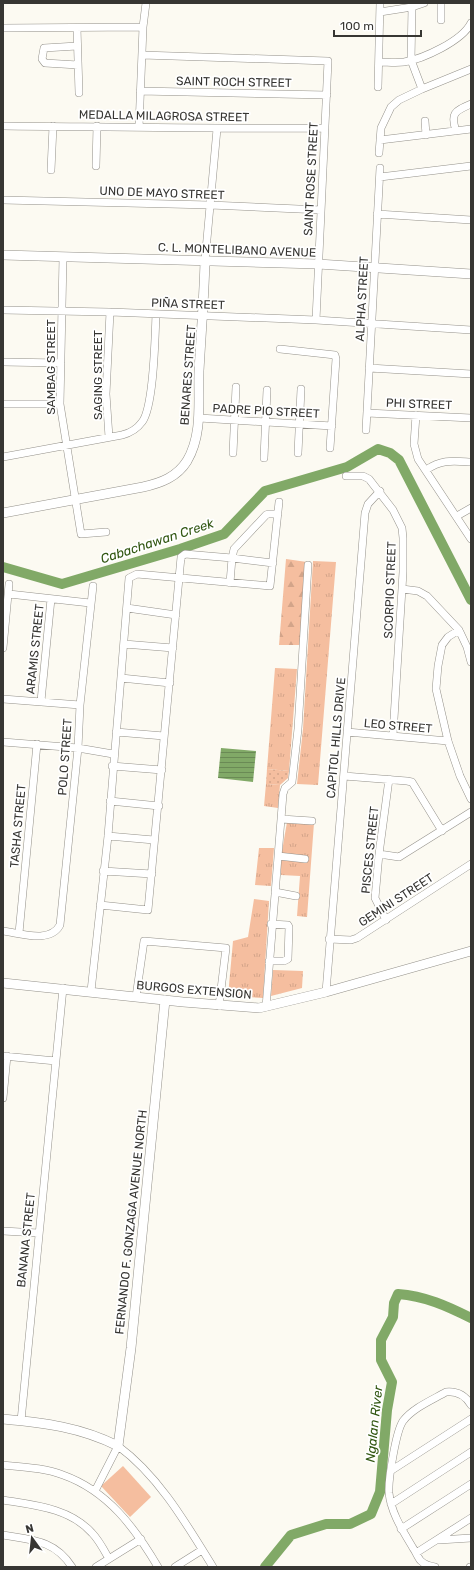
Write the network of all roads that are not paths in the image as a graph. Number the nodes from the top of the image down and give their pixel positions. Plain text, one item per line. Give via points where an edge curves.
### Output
1 (146, 3) edge
2 (380, 3) edge
3 (424, 3) edge
4 (441, 3) edge
5 (412, 7) junction
6 (380, 12) junction
7 (441, 20) dead end
8 (471, 23) edge
9 (3, 28) edge
10 (77, 28) junction
11 (143, 28) junction
12 (78, 46) junction
13 (142, 55) junction
14 (411, 60) junction
15 (379, 62) junction
16 (78, 65) junction
17 (471, 69) edge
18 (378, 87) dead end
19 (422, 89) junction
20 (140, 91) junction
21 (79, 93) dead end
22 (327, 95) junction
23 (471, 104) edge
24 (425, 121) dead end
25 (3, 126) edge
26 (53, 126) junction
27 (96, 126) junction
28 (139, 127) junction
29 (325, 128) junction
30 (217, 129) junction
31 (471, 129) edge
32 (456, 131) junction
33 (426, 135) junction
34 (380, 140) junction
35 (379, 153) dead end
36 (96, 166) dead end
37 (471, 166) edge
38 (380, 168) dead end
39 (51, 170) dead end
40 (380, 177) junction
41 (3, 200) edge
42 (210, 205) junction
43 (321, 210) junction
44 (377, 214) junction
45 (471, 220) edge
46 (3, 255) edge
47 (63, 257) junction
48 (205, 261) junction
49 (318, 264) junction
50 (375, 268) junction
51 (471, 274) edge
52 (3, 310) edge
53 (62, 311) junction
54 (110, 312) junction
55 (156, 314) junction
56 (204, 316) junction
57 (316, 320) junction
58 (372, 324) junction
59 (471, 330) edge
60 (280, 349) dead end
61 (3, 362) edge
62 (61, 363) junction
63 (369, 368) junction
64 (471, 374) edge
65 (236, 387) dead end
66 (301, 389) dead end
67 (267, 390) dead end
68 (3, 404) edge
69 (60, 404) junction
70 (367, 413) junction
71 (416, 415) junction
72 (199, 418) junction
73 (471, 418) edge
74 (235, 421) junction
75 (266, 423) junction
76 (300, 425) junction
77 (332, 426) junction
78 (366, 430) dead end
79 (109, 438) junction
80 (66, 446) junction
81 (330, 448) dead end
82 (233, 453) dead end
83 (298, 453) dead end
84 (3, 457) edge
85 (264, 458) dead end
86 (471, 462) edge
87 (426, 470) junction
88 (346, 476) dead end
89 (380, 491) junction
90 (74, 500) junction
91 (279, 502) dead end
92 (471, 508) edge
93 (3, 513) edge
94 (278, 514) junction
95 (457, 516) junction
96 (106, 532) dead end
97 (471, 539) edge
98 (232, 558) junction
99 (273, 563) junction
100 (308, 565) dead end
101 (179, 578) junction
102 (230, 583) junction
103 (9, 584) dead end
104 (93, 586) dead end
105 (402, 589) junction
106 (9, 594) junction
107 (51, 599) junction
108 (90, 603) junction
109 (128, 608) junction
110 (176, 614) junction
111 (459, 630) junction
112 (124, 644) junction
113 (3, 648) edge
114 (173, 648) junction
115 (471, 662) edge
116 (121, 678) junction
117 (170, 683) junction
118 (3, 699) edge
119 (41, 701) junction
120 (80, 705) junction
121 (116, 732) junction
122 (347, 732) junction
123 (164, 736) junction
124 (393, 736) junction
125 (448, 741) junction
126 (3, 742) edge
127 (37, 744) junction
128 (78, 748) junction
129 (113, 754) junction
130 (112, 766) junction
131 (162, 770) junction
132 (344, 776) junction
133 (389, 779) junction
134 (471, 799) edge
135 (110, 801) junction
136 (159, 806) junction
137 (471, 812) edge
138 (281, 819) junction
139 (312, 821) dead end
140 (442, 832) junction
141 (108, 836) junction
142 (154, 840) junction
143 (379, 854) junction
144 (278, 856) junction
145 (305, 859) dead end
146 (471, 864) edge
147 (103, 871) junction
148 (152, 874) junction
149 (275, 892) junction
150 (296, 896) dead end
151 (100, 905) junction
152 (386, 920) junction
153 (271, 924) junction
154 (3, 930) edge
155 (19, 933) junction
156 (329, 939) junction
157 (471, 950) edge
158 (269, 961) junction
159 (3, 983) edge
160 (63, 988) junction
161 (91, 992) junction
162 (326, 992) junction
163 (136, 997) junction
164 (165, 1000) junction
165 (219, 1006) junction
166 (266, 1007) junction
167 (5, 1056) edge
168 (56, 1061) junction
169 (3, 1098) edge
170 (3, 1231) edge
171 (38, 1233) junction
172 (471, 1405) edge
173 (3, 1419) edge
174 (471, 1420) edge
175 (21, 1421) junction
176 (118, 1446) junction
177 (471, 1452) edge
178 (3, 1465) edge
179 (392, 1470) junction
180 (471, 1484) edge
181 (95, 1491) junction
182 (3, 1500) edge
183 (391, 1504) junction
184 (471, 1518) edge
185 (401, 1529) junction
186 (3, 1535) edge
187 (471, 1538) edge
188 (141, 1539) junction
189 (438, 1540) junction
190 (202, 1550) junction
191 (416, 1553) junction
192 (109, 1559) junction
193 (72, 1567) edge
194 (96, 1567) edge
195 (158, 1567) edge
196 (175, 1567) edge
197 (214, 1567) edge
198 (435, 1567) edge

1 - 11 street
2 - 6 street
3 - 5 street
4 - 7 street
5 - 6 street
5 - 14 street
6 - 15 street
8 - 14 street via 464,34 451,43
9 - 10 street
10 - 11 street
10 - 12 street
11 - 13 street
12 - 16 street
12 - 16 street via 46,47 43,49 42,59 45,63
13 - 20 street
13 - 22 street, SAINT ROSE STREET via 328,61
14 - 15 street
14 - 19 street
15 - 18 street
16 - 21 street
17 - 19 street
19 - 34 street via 399,100 391,107 381,128
20 - 22 street, SAINT ROCH STREET
20 - 28 street
22 - 29 street, SAINT ROSE STREET
23 - 32 street via 454,114
24 - 33 street
25 - 26 street, MEDALLA MILAGROSA STREET
26 - 27 street, MEDALLA MILAGROSA STREET
26 - 39 street
27 - 28 street, MEDALLA MILAGROSA STREET
27 - 36 street
28 - 30 street, MEDALLA MILAGROSA STREET
29 - 30 street, MEDALLA MILAGROSA STREET
29 - 43 street, SAINT ROSE STREET
30 - 42 street
31 - 32 street
32 - 33 street
33 - 34 street
34 - 35 street
37 - 40 street
38 - 40 street, ALPHA STREET
40 - 44 street, ALPHA STREET
41 - 42 street, UNO DE MAYO STREET
42 - 43 street, UNO DE MAYO STREET
42 - 48 street
43 - 49 street, SAINT ROSE STREET
44 - 45 street
44 - 50 street, ALPHA STREET
46 - 47 street, C. L. MONTELIBANO AVENUE
47 - 48 street, C. L. MONTELIBANO AVENUE
47 - 53 street, SAMBAG STREET
48 - 49 street, C. L. MONTELIBANO AVENUE
48 - 56 street, BENARES STREET
49 - 50 street, C. L. MONTELIBANO AVENUE
49 - 57 street, SAINT ROSE STREET
50 - 51 street, C. L. MONTELIBANO AVENUE
50 - 58 street, ALPHA STREET
52 - 53 street, PIÑA STREET
53 - 54 street, PIÑA STREET
53 - 62 street, SAMBAG STREET
54 - 55 street, PIÑA STREET
54 - 79 street, SAGING STREET via 106,394
55 - 56 street, PIÑA STREET
55 - 79 street via 147,413 143,422 130,432
56 - 57 street, PIÑA STREET
56 - 72 street, BENARES STREET via 199,372
57 - 58 street, PIÑA STREET
58 - 59 street, PIÑA STREET
58 - 63 street, ALPHA STREET
60 - 77 street via 335,355
61 - 62 street
62 - 69 street, SAMBAG STREET
63 - 64 street
63 - 70 street, ALPHA STREET
65 - 74 street
66 - 76 street
67 - 75 street
68 - 69 street
69 - 80 street, SAMBAG STREET
70 - 71 street, PHI STREET
70 - 78 street, ALPHA STREET
71 - 73 street, PHI STREET
71 - 87 street via 415,451
72 - 74 street, PADRE PIO STREET
72 - 90 street, BENARES STREET via 193,448 186,462 169,478 144,488
74 - 75 street, PADRE PIO STREET
74 - 82 street
75 - 76 street, PADRE PIO STREET
75 - 85 street
76 - 77 street, PADRE PIO STREET
76 - 83 street
77 - 81 street
79 - 80 street
80 - 84 street
80 - 90 street, SAMBAG STREET
86 - 87 street via 439,462
87 - 95 street
88 - 89 street, SCORPIO STREET via 366,477
89 - 105 street, SCORPIO STREET via 402,528
89 - 122 street, CAPITOL HILLS DRIVE via 368,504 365,513
90 - 93 street, BENARES STREET
90 - 96 street, SAMBAG STREET via 80,534
91 - 94 street
92 - 95 street
94 - 98 street via 266,515 239,542
94 - 99 street
95 - 97 street
98 - 99 street
98 - 101 street via 184,554 181,557
98 - 102 street
99 - 102 street via 270,586
100 - 138 street via 293,779 284,790
101 - 102 street
101 - 109 street via 133,575 129,578
101 - 110 street
103 - 106 street
104 - 108 street, POLO STREET
105 - 111 street via 422,593
105 - 124 street, SCORPIO STREET
106 - 107 street
106 - 113 street
107 - 108 street
107 - 119 street, ARAMIS STREET
108 - 120 street, POLO STREET
109 - 110 street
109 - 112 street
110 - 114 street
111 - 115 street
111 - 125 street via 448,637 442,645 438,666 436,689
112 - 114 street
112 - 116 street
114 - 117 street
116 - 117 street
116 - 121 street
117 - 123 street
118 - 119 street
119 - 120 street
120 - 128 street, POLO STREET
121 - 123 street
121 - 129 street
122 - 124 street, LEO STREET
122 - 132 street, CAPITOL HILLS DRIVE
123 - 131 street
124 - 125 street, LEO STREET
125 - 134 street
126 - 127 street
127 - 128 street
127 - 155 street, TASHA STREET
128 - 129 street
128 - 155 street, POLO STREET via 60,925 47,936
129 - 130 street
130 - 131 street
130 - 135 street
131 - 136 street
132 - 133 street
132 - 156 street, CAPITOL HILLS DRIVE
133 - 140 street via 412,782
133 - 143 street, PISCES STREET
135 - 136 street
135 - 141 street
136 - 142 street
137 - 140 street
138 - 139 street
138 - 144 street
140 - 143 street via 399,857
141 - 142 street
141 - 147 street
142 - 148 street
143 - 152 street, PISCES STREET via 375,898
144 - 145 street
144 - 149 street
146 - 152 street, GEMINI STREET
147 - 148 street
147 - 151 street
148 - 151 street via 148,910
149 - 150 street
149 - 153 street
151 - 161 street
152 - 156 street, GEMINI STREET via 351,940
153 - 158 street
153 - 158 street via 290,927 288,959
154 - 155 street
156 - 162 street, CAPITOL HILLS DRIVE
157 - 162 street, BURGOS EXTENSION
158 - 166 street
159 - 160 street, BURGOS EXTENSION
160 - 161 street, BURGOS EXTENSION
160 - 168 street, BANANA STREET
161 - 163 street, BURGOS EXTENSION
162 - 166 street, BURGOS EXTENSION
163 - 164 street, BURGOS EXTENSION
163 - 165 street via 144,941 226,948
164 - 165 street, BURGOS EXTENSION
164 - 176 street, FERNANDO F. GONZAGA AVENUE NORTH via 131,1348
165 - 166 street, BURGOS EXTENSION
167 - 168 street
167 - 169 street
168 - 171 street, BANANA STREET
170 - 171 street
171 - 175 street, BANANA STREET
172 - 179 street via 467,1398 459,1393 446,1392 411,1413 403,1421 395,1441
173 - 175 street
174 - 179 street
175 - 176 street via 68,1427
176 - 181 street
176 - 190 street via 147,1472
177 - 183 street
178 - 181 street via 63,1475
179 - 183 street via 389,1492
180 - 185 street
181 - 188 street via 118,1511
182 - 192 street via 45,1507 63,1513 92,1532
183 - 185 street
184 - 189 street
185 - 191 street
186 - 193 street via 34,1540 56,1549
187 - 189 street
188 - 192 street
188 - 195 street
189 - 191 street
190 - 196 street
190 - 197 street
191 - 198 street via 421,1561
192 - 194 street

